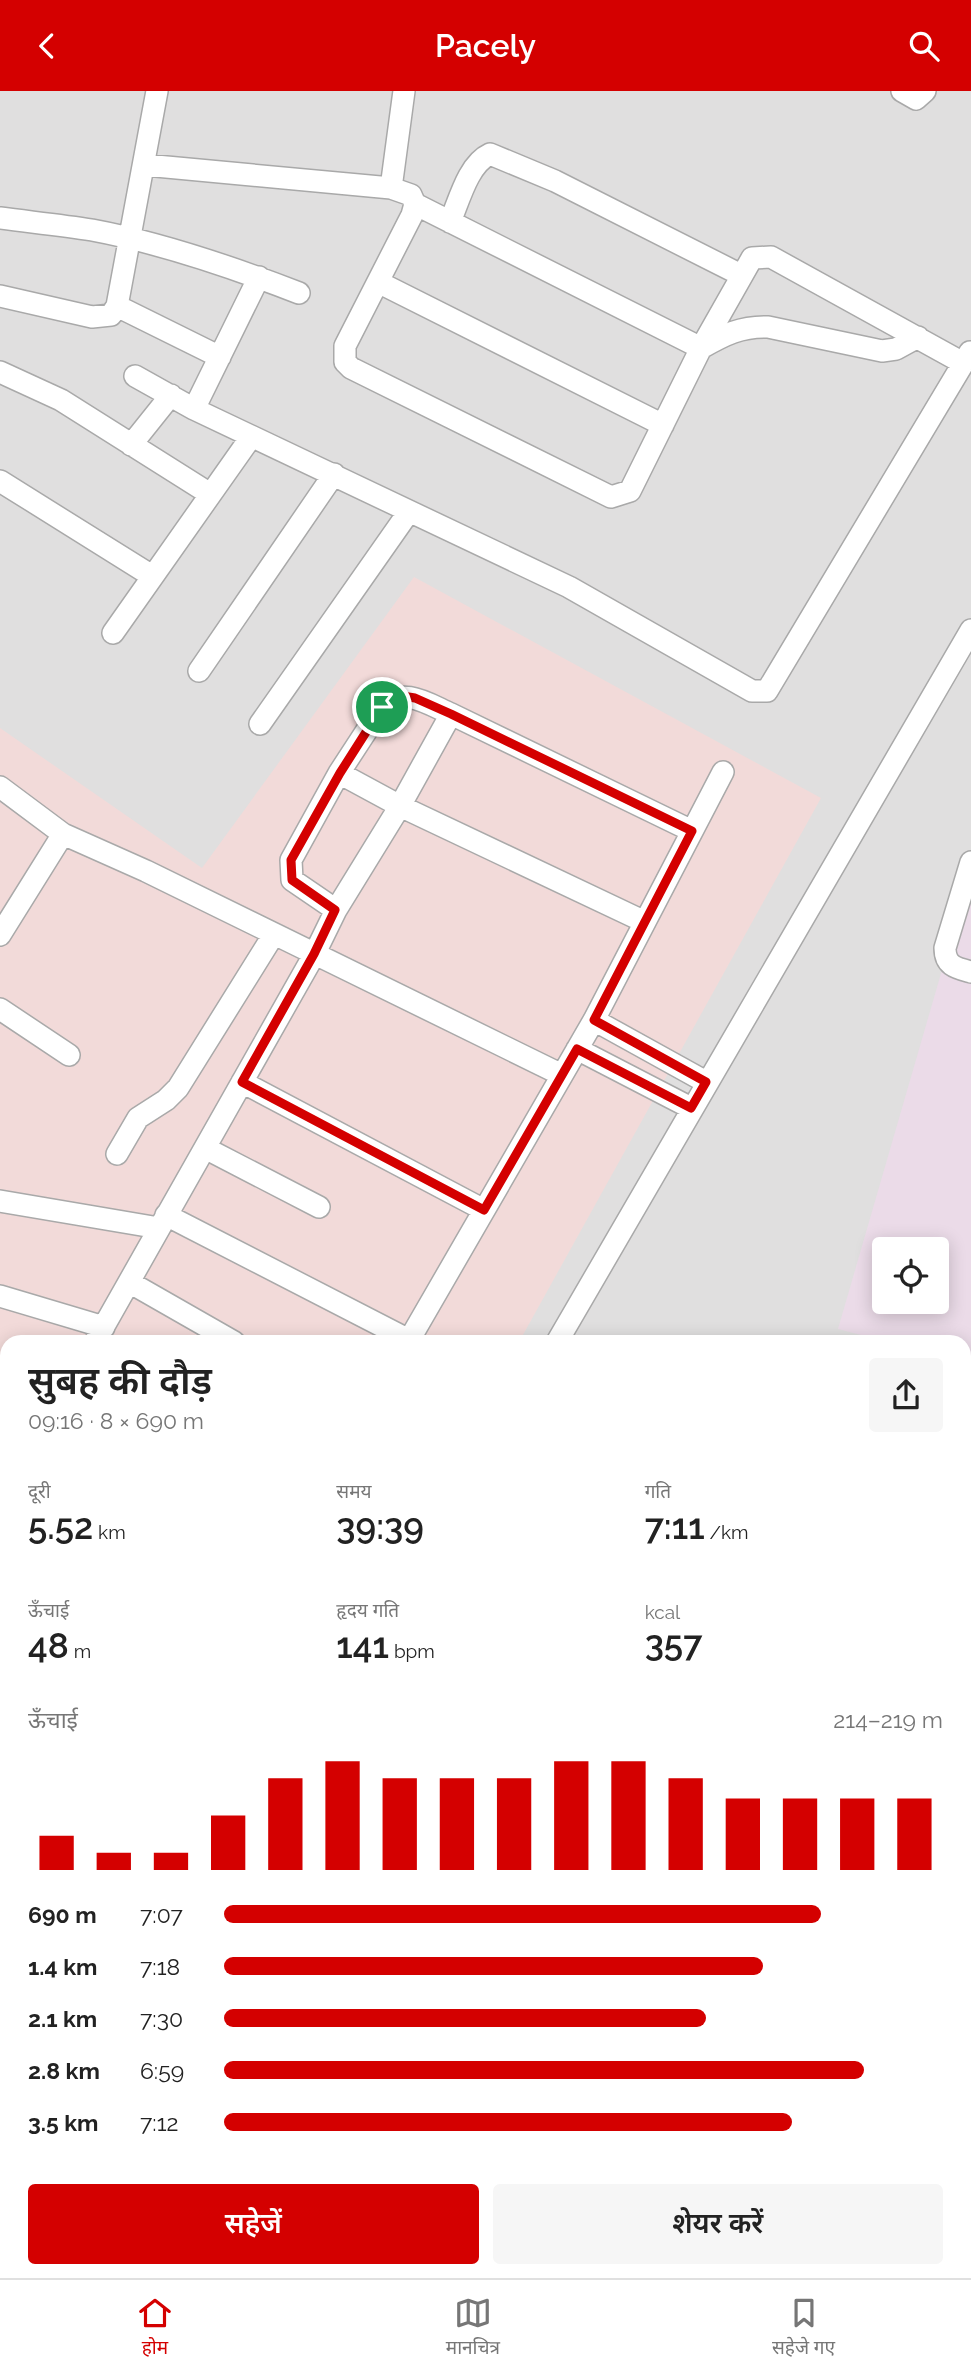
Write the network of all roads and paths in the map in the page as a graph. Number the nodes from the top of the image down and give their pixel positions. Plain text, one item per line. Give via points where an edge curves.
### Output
1 (157, 91) edge
2 (404, 91) edge
3 (902, 91) edge
4 (925, 91) edge
5 (145, 165) junction
6 (391, 188) junction
7 (415, 204) junction
8 (0, 218) edge
9 (450, 222) junction
10 (132, 239) junction
11 (741, 275) junction
12 (259, 277) junction
13 (378, 282) junction
14 (299, 293) dead end
15 (0, 296) edge
16 (117, 306) junction
17 (918, 337) junction
18 (701, 348) junction
19 (967, 356) edge
20 (220, 357) junction
21 (0, 372) edge
22 (135, 376) dead end
23 (171, 395) junction
24 (194, 409) junction
25 (663, 425) junction
26 (251, 437) junction
27 (131, 445) junction
28 (334, 474) junction
29 (0, 481) edge
30 (210, 494) junction
31 (408, 513) junction
32 (152, 576) junction
33 (971, 631) edge
34 (113, 633) dead end
35 (199, 671) dead end
36 (451, 714) junction
37 (260, 725) dead end
38 (723, 772) dead end
39 (340, 773) junction
40 (0, 787) edge
41 (400, 806) junction
42 (692, 831) junction
43 (63, 834) junction
44 (971, 862) edge
45 (335, 910) junction
46 (645, 922) junction
47 (274, 934) junction
48 (0, 936) edge
49 (314, 954) junction
50 (971, 972) edge
51 (0, 1009) edge
52 (594, 1020) junction
53 (577, 1049) junction
54 (69, 1055) dead end
55 (562, 1075) junction
56 (242, 1082) junction
57 (706, 1082) junction
58 (691, 1108) junction
59 (205, 1147) junction
60 (117, 1154) dead end
61 (0, 1201) edge
62 (319, 1207) dead end
63 (484, 1210) junction
64 (163, 1221) junction
65 (129, 1282) junction
66 (0, 1296) edge
67 (99, 1334) edge
68 (222, 1335) edge
69 (396, 1335) edge
70 (411, 1335) edge
71 (561, 1335) edge

1 - 5 street
2 - 6 street
3 - 4 street via 916,99
5 - 6 street
5 - 10 street
6 - 7 street via 411,195
7 - 9 street
7 - 13 street
8 - 10 street
9 - 11 street via 473,169 490,155 555,181
9 - 18 street
10 - 12 street
10 - 16 street
11 - 17 street via 752,258 771,257
11 - 18 street
12 - 14 street
12 - 20 street
13 - 25 street
13 - 25 street via 345,346 351,368 611,497 630,491
15 - 16 street via 102,318
16 - 20 street
17 - 18 street via 882,351 749,326
17 - 19 street
18 - 25 street
19 - 31 street via 767,691 752,691 569,587
20 - 24 street
21 - 27 street via 61,400
22 - 23 street
23 - 24 street
23 - 27 street
24 - 26 street
26 - 28 street
26 - 30 street
27 - 30 street
28 - 31 street
28 - 35 street
29 - 32 street
30 - 32 street
31 - 37 street
32 - 34 street
33 - 57 street
36 - 39 street via 415,698 390,699
36 - 41 street
36 - 42 street
38 - 42 street
39 - 41 street
39 - 45 street via 289,871 292,880
40 - 43 street
41 - 45 street
41 - 46 street
42 - 46 street
43 - 47 street
43 - 48 street
44 - 50 street via 945,949 950,965
45 - 49 street
46 - 52 street
47 - 49 street
47 - 60 street via 178,1088 138,1118
49 - 55 street
49 - 56 street
51 - 54 street
52 - 53 street
52 - 57 street
53 - 55 street
53 - 58 street
55 - 63 street
56 - 59 street
56 - 63 street
57 - 58 street
58 - 71 street
59 - 62 street
59 - 64 street
61 - 64 street
63 - 70 street
64 - 65 street
64 - 69 street
65 - 67 street
65 - 68 street
66 - 67 street

